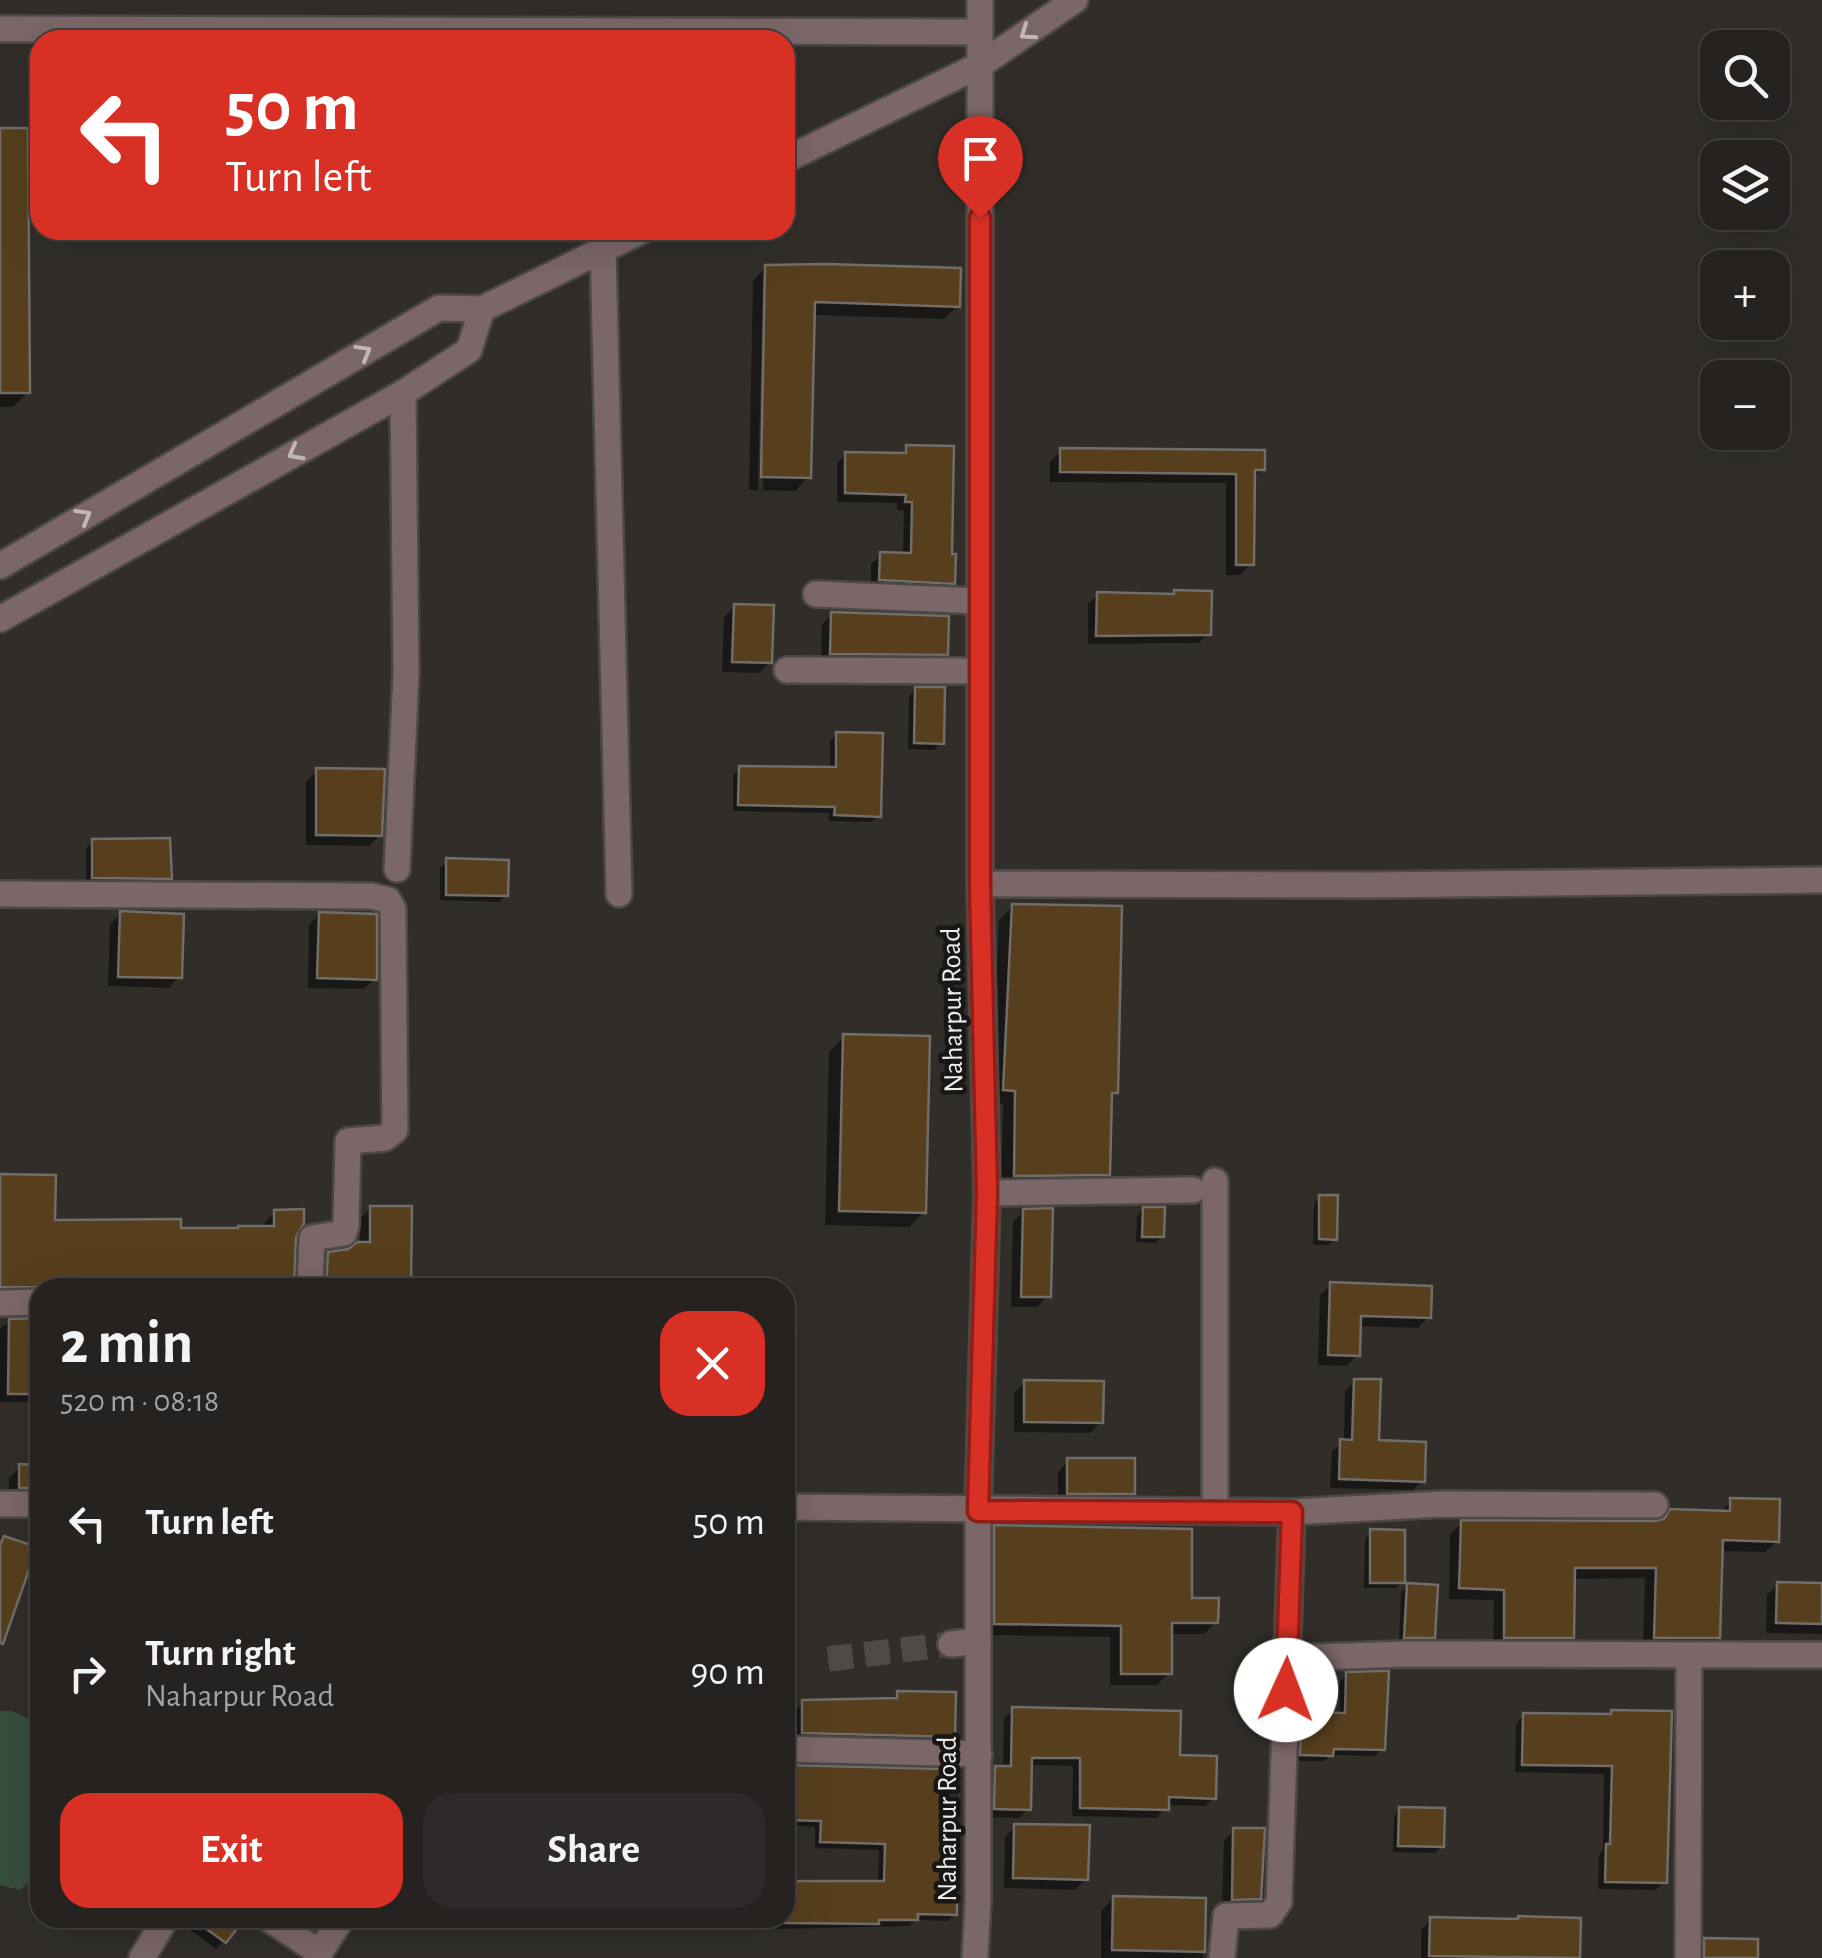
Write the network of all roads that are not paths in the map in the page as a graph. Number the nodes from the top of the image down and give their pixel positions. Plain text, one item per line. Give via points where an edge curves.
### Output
1 (1074, 0) edge
2 (984, 10) edge
3 (0, 29) edge
4 (980, 65) junction
5 (795, 155) edge
6 (622, 240) edge
7 (603, 249) junction
8 (482, 309) junction
9 (403, 393) junction
10 (0, 566) edge
11 (816, 594) dead end
12 (979, 600) junction
13 (0, 619) edge
14 (787, 670) dead end
15 (980, 671) junction
16 (397, 868) dead end
17 (1822, 880) edge
18 (980, 884) junction
19 (0, 894) edge
20 (619, 894) dead end
21 (987, 1193) junction
22 (310, 1278) edge
23 (30, 1302) edge
24 (0, 1303) edge
25 (0, 1504) edge
26 (30, 1504) edge
27 (1655, 1505) dead end
28 (795, 1507) edge
29 (978, 1511) junction
30 (1216, 1511) junction
31 (1292, 1512) junction
32 (978, 1641) junction
33 (951, 1644) tunnel mouth
34 (1689, 1655) junction
35 (1822, 1655) edge
36 (1287, 1658) junction
37 (795, 1748) edge
38 (979, 1754) junction
39 (160, 1928) edge
40 (281, 1928) edge
41 (336, 1928) edge
42 (318, 1956) edge
43 (142, 1958) edge
44 (975, 1958) edge
45 (1222, 1958) edge
46 (1688, 1958) edge

1 -> 4 street
2 - 3 street
2 - 4 street, Naharpur Road
4 - 5 street
4 - 12 street, Naharpur Road
6 - 7 street
7 - 8 street
7 - 20 street
8 - 9 street via 469,350
10 -> 8 street via 439,308
9 -> 13 street
9 - 16 street via 406,658
11 - 12 street
12 - 15 street, Naharpur Road
14 - 15 street
15 - 18 street, Naharpur Road
17 - 18 street
18 - 21 street, Naharpur Road
19 - 22 street via 388,900 395,1130 385,1138 348,1141 346,1226 338,1236 312,1238
21 - 29 street, Naharpur Road
21 - 30 street via 1204,1185
23 - 24 street
25 - 26 street
27 - 31 street via 1443,1504
28 - 29 street
29 - 30 street
29 - 32 street, Naharpur Road
30 - 31 street
31 - 36 street
32 - 33 street
32 - 38 street, Naharpur Road
34 - 35 street
34 - 36 street
34 - 46 street
36 - 45 street via 1279,1902 1270,1915 1226,1916
37 - 38 street
38 - 44 street, Naharpur Road
39 - 43 street
40 - 42 street
41 - 42 street

